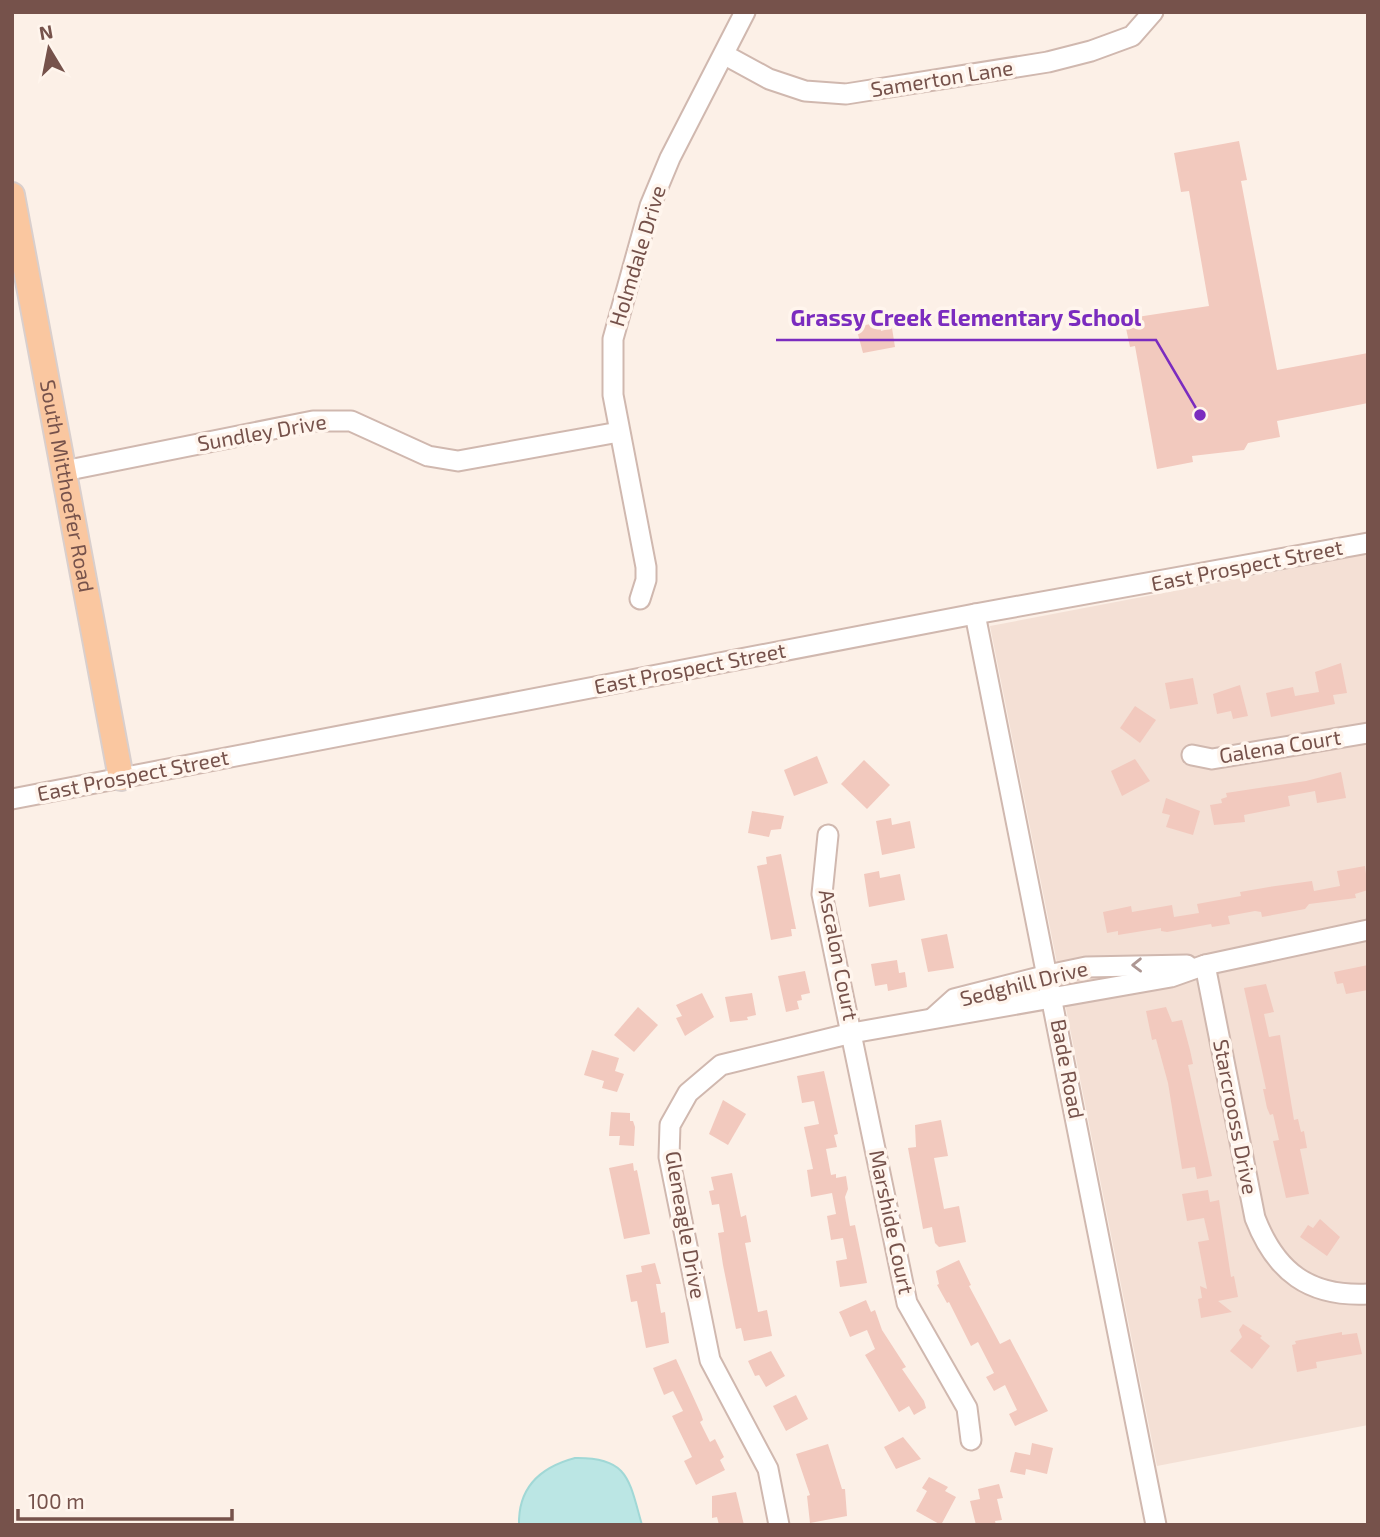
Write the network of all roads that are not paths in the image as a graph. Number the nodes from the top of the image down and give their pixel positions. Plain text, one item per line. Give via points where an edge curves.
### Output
1 (745, 12) edge
2 (1153, 12) edge
3 (725, 55) junction
4 (12, 195) edge
5 (619, 432) junction
6 (64, 471) junction
7 (1368, 543) edge
8 (640, 599) dead end
9 (975, 614) junction
10 (1368, 733) edge
11 (1192, 755) dead end
12 (121, 778) junction
13 (12, 799) edge
14 (828, 835) dead end
15 (1368, 930) edge
16 (1205, 965) junction
17 (1048, 975) junction
18 (1052, 996) junction
19 (933, 1018) junction
20 (852, 1033) junction
21 (1368, 1294) edge
22 (971, 1440) dead end
23 (779, 1525) edge
24 (1156, 1525) edge

1 - 3 street, Holmdale Drive
2 - 3 street, Samerton Lane via 1132,36 1080,54 846,94 805,91 769,79
3 - 5 street, Holmdale Drive via 670,158 650,206 620,306 611,366
4 - 6 main road, South Mitthoefer Road
5 - 6 street, Sundley Drive via 458,460 428,456 351,421 313,421
5 - 8 street, Holmdale Drive via 646,566
6 - 12 main road, South Mitthoefer Road
7 - 9 street, East Prospect Street
9 - 12 street, East Prospect Street
9 - 17 street, Bade Road
10 - 11 street, Galena Court via 1212,759
12 - 13 street, East Prospect Street
14 - 20 street, Ascalon Court via 822,894
15 - 16 street, Sedghill Drive
16 -> 17 street, Sedghill Drive via 1086,967
16 - 18 street, Sedghill Drive via 1171,977
16 - 21 street, Starcrooss Drive via 1255,1218 1266,1246 1278,1264 1320,1289 1339,1295
17 - 18 street, Bade Road
17 - 19 street, Sedghill Drive via 954,999
18 - 19 street, Sedghill Drive
18 - 24 street, Bade Road
19 - 20 street, Sedghill Drive
20 - 22 street, Marshide Court via 907,1303 967,1408
20 - 23 street, Gleneagle Drive via 721,1065 688,1093 670,1125 669,1157 710,1360 768,1469

